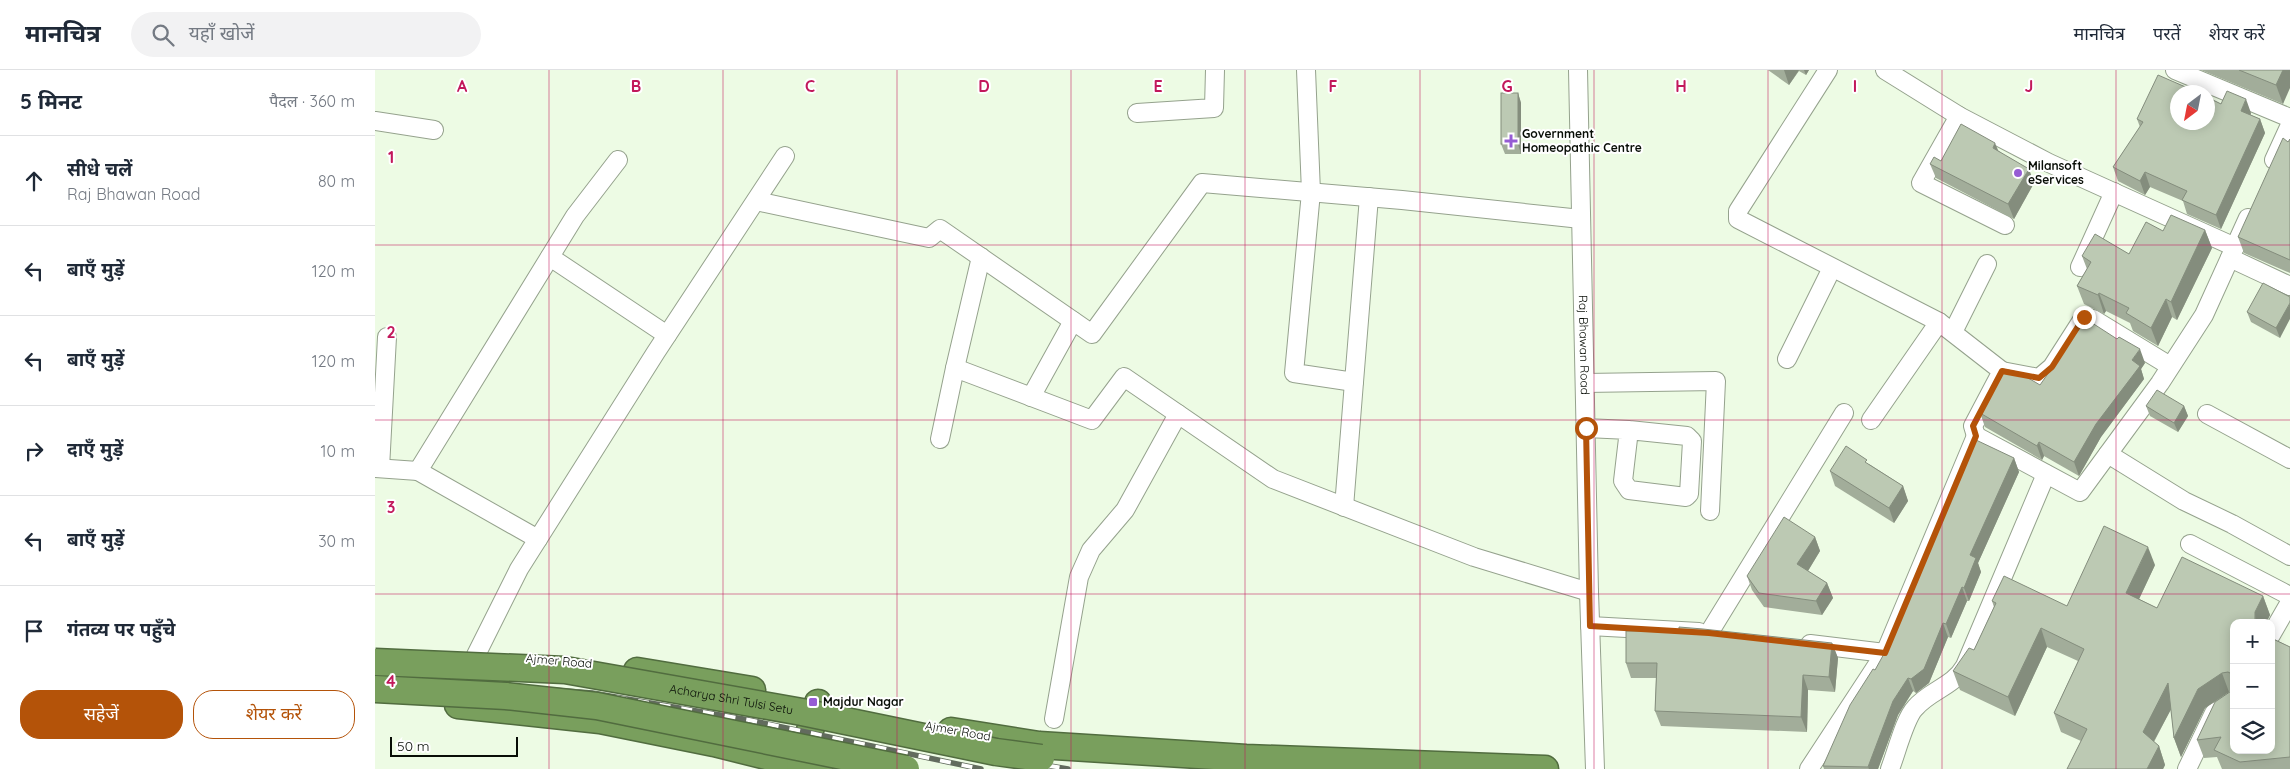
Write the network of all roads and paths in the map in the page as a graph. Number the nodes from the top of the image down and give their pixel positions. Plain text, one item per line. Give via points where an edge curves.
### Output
1 (1215, 70) edge
2 (1305, 70) edge
3 (1578, 70) edge
4 (1828, 70) edge
5 (1885, 70) edge
6 (2175, 70) edge
7 (1137, 113) dead end
8 (1959, 116) junction
9 (2290, 118) edge
10 (375, 121) edge
11 (2290, 126) edge
12 (434, 130) dead end
13 (785, 156) dead end
14 (618, 160) dead end
15 (2267, 175) edge
16 (1311, 192) junction
17 (2114, 192) junction
18 (1369, 197) junction
19 (756, 201) junction
20 (2255, 202) edge
21 (1581, 219) junction
22 (2005, 225) dead end
23 (2232, 253) junction
24 (550, 257) junction
25 (981, 257) junction
26 (1987, 264) dead end
27 (2080, 267) dead end
28 (1832, 268) junction
29 (2290, 286) edge
30 (1073, 321) junction
31 (1946, 327) junction
32 (667, 335) junction
33 (387, 337) dead end
34 (1787, 359) dead end
35 (2170, 366) junction
36 (955, 368) junction
37 (2002, 371) junction
38 (1354, 382) junction
39 (1585, 383) junction
40 (1031, 397) junction
41 (1843, 413) dead end
42 (1178, 414) junction
43 (2207, 414) dead end
44 (1871, 420) dead end
45 (1586, 428) junction
46 (1629, 430) junction
47 (1976, 436) junction
48 (940, 438) dead end
49 (2108, 454) junction
50 (2290, 459) edge
51 (377, 468) edge
52 (418, 471) junction
53 (2046, 474) junction
54 (1344, 506) junction
55 (1710, 511) dead end
56 (538, 539) junction
57 (2190, 544) dead end
58 (2290, 556) edge
59 (1589, 592) junction
60 (2290, 602) edge
61 (1590, 626) junction
62 (2275, 628) edge
63 (1709, 633) junction
64 (1729, 635) edge
65 (1797, 643) edge
66 (1885, 653) junction
67 (375, 654) edge
68 (476, 655) junction
69 (375, 662) edge
70 (375, 690) edge
71 (375, 701) edge
72 (818, 703) junction
73 (2230, 703) edge
74 (1054, 719) dead end
75 (809, 767) edge
76 (906, 769) edge
77 (1234, 769) edge
78 (1545, 769) edge
79 (1595, 769) edge
80 (1809, 769) edge
81 (1890, 769) edge
82 (2187, 769) edge

1 - 7 street via 1214,108
2 - 16 street
3 - 21 street, Raj Bhawan Road
4 - 28 street via 1738,211 1738,220
5 - 8 street
6 - 9 street
8 - 17 street via 2049,163
8 - 22 street via 1921,183
10 - 12 street
11 - 15 street
13 - 19 street
14 - 24 street via 575,216
16 - 18 street
16 - 30 street via 1202,183 1092,334
16 - 38 street via 1294,372
17 - 23 street
17 - 27 street
18 - 21 street
18 - 38 street
19 - 25 street via 929,238 940,229
19 - 32 street
20 - 23 street
21 - 39 street, Raj Bhawan Road
23 - 29 street
23 - 35 street via 2204,315
24 - 32 street
24 - 52 street
25 - 30 street
25 - 36 street
26 - 31 street
28 - 31 street
28 - 34 street
30 - 40 street
31 - 37 street
31 - 44 street
32 - 56 street
33 - 51 street
35 - 37 street via 2084,317 2052,367 2039,378
35 - 49 street
36 - 40 street
36 - 48 street
37 - 47 street via 1973,426
38 - 54 street
39 - 45 street, Raj Bhawan Road
39 - 55 street via 1716,382
40 - 42 street via 1092,420 1124,377
41 - 63 street
42 - 54 street via 1273,479
42 - 74 street via 1125,510 1091,550 1079,577
43 - 50 street
45 - 46 street
45 - 59 street, Raj Bhawan Road
46 - 46 street via 1690,438 1689,494 1686,497 1629,490 1625,486
47 - 53 street
47 - 66 street
49 - 53 street via 2080,492
49 - 58 street via 2184,501
51 - 52 street
52 - 56 street
53 - 81 street via 1965,666 1953,682 1914,708
54 - 59 street via 1474,556
56 - 68 street via 519,569
57 - 60 street via 2288,595
59 - 61 street, Raj Bhawan Road
60 - 62 street
61 - 63 street
61 - 79 street, Raj Bhawan Road
63 - 64 street
65 - 66 street
66 - 80 street
67 - 68 highway, Ajmer Road
68 - 72 highway, Ajmer Road via 565,660 687,678
69 - 77 highway, Acharya Shri Tulsi Setu, bridge via 565,670 802,712 996,752 1041,758
70 - 76 highway, bridge via 506,696 597,706
71 - 75 highway via 441,703 600,720 714,743
72 - 75 highway
72 - 78 highway, Ajmer Road via 945,730 1039,745 1246,758
73 - 82 street via 2214,712

